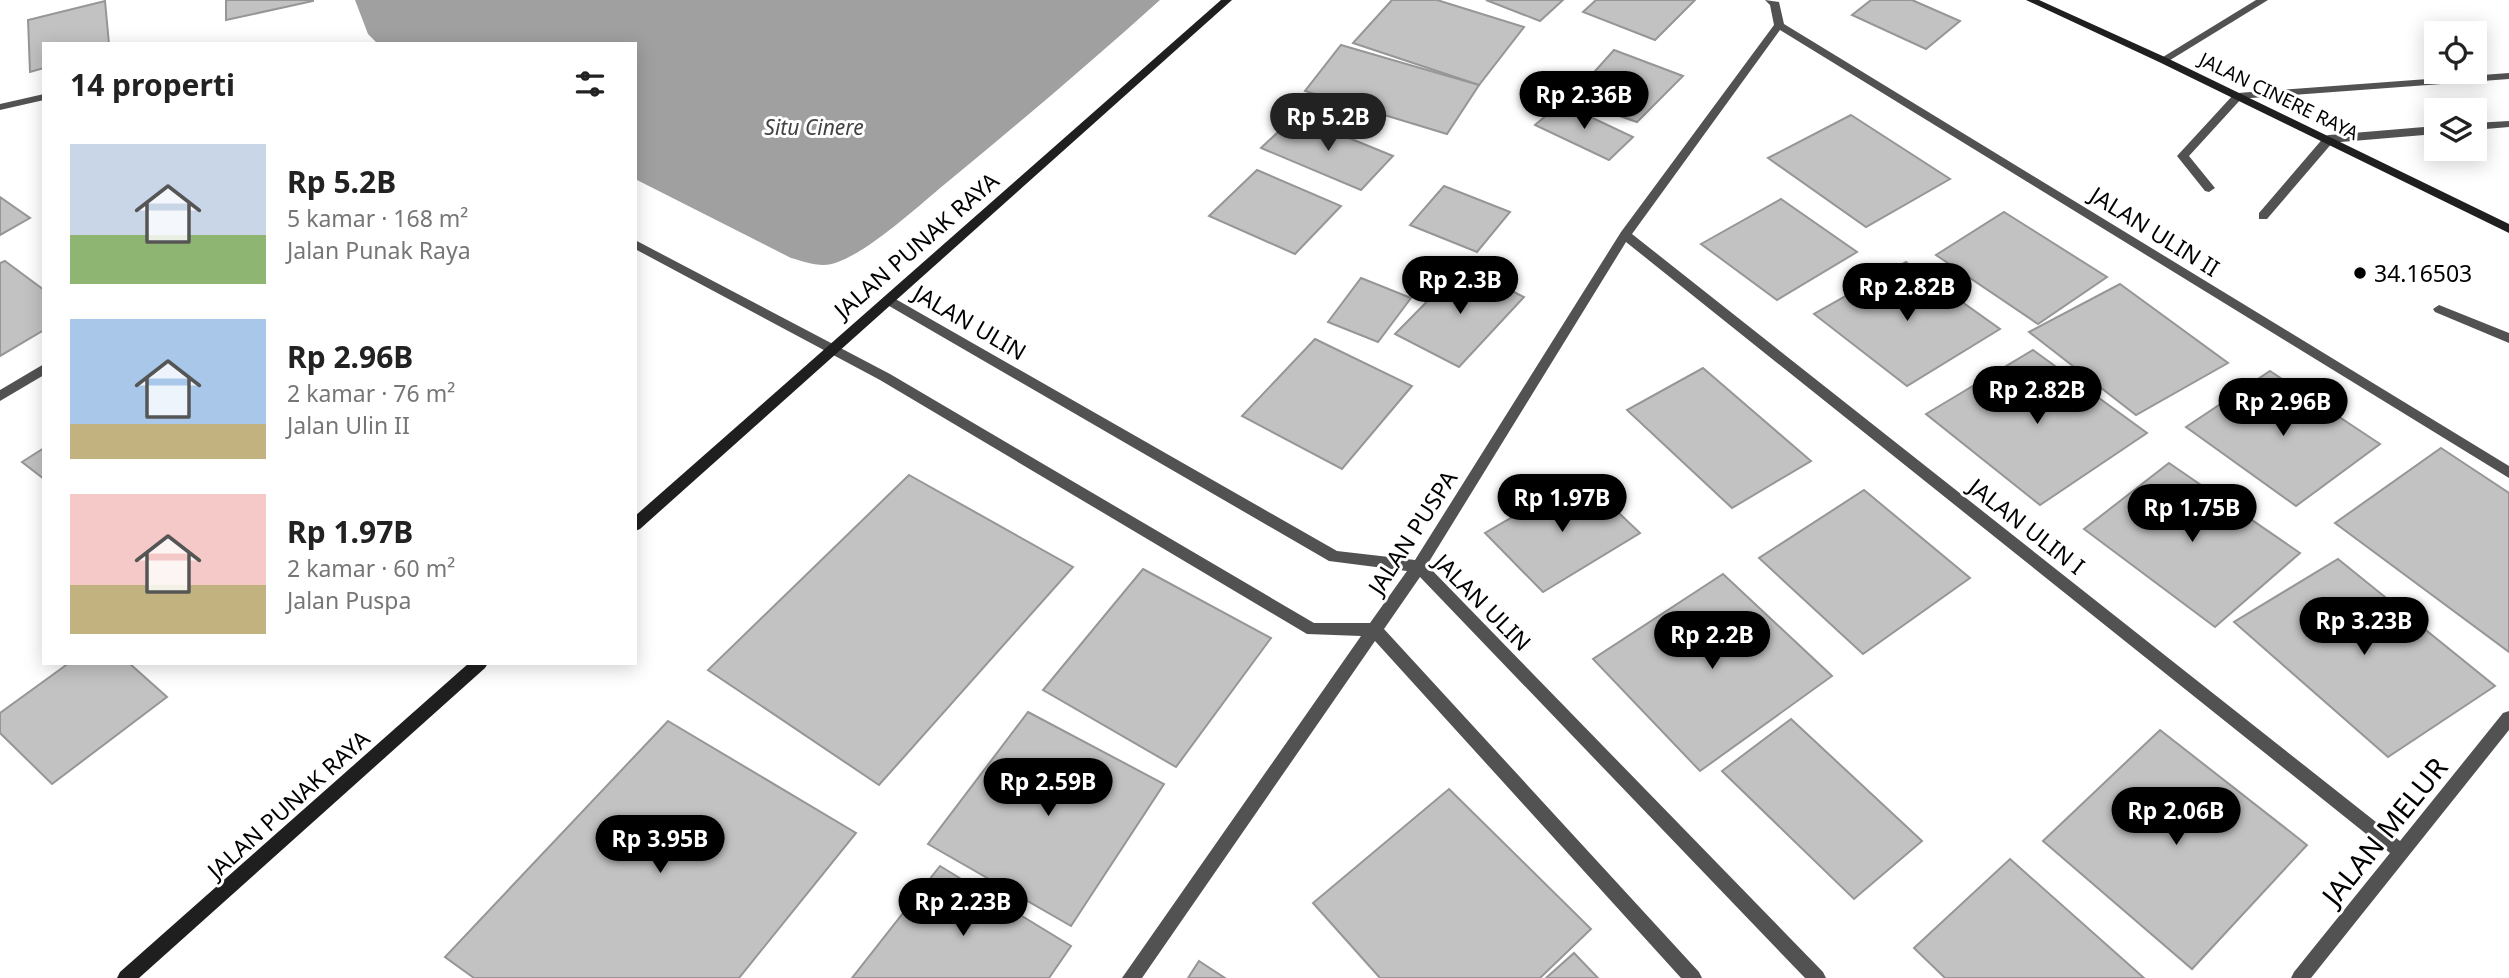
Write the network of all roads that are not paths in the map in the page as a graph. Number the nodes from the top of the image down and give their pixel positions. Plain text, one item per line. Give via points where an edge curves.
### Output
1 (1227, 0) edge
2 (1770, 0) edge
3 (2031, 0) edge
4 (2263, 0) edge
5 (1779, 25) junction
6 (2163, 60) junction
7 (2509, 76) edge
8 (2238, 96) junction
9 (42, 97) edge
10 (0, 107) edge
11 (2509, 124) edge
12 (2487, 126) edge
13 (2424, 131) edge
14 (2329, 139) junction
15 (2209, 188) dead end
16 (2263, 216) dead end
17 (2509, 229) edge
18 (1625, 235) junction
19 (637, 245) edge
20 (888, 300) junction
21 (2439, 309) dead end
22 (2509, 338) edge
23 (830, 351) junction
24 (42, 370) edge
25 (0, 396) edge
26 (2509, 473) edge
27 (637, 523) edge
28 (1419, 566) junction
29 (1375, 630) junction
30 (478, 665) edge
31 (2509, 718) edge
32 (2402, 852) junction
33 (126, 978) edge
34 (1131, 978) edge
35 (1693, 978) edge
36 (1816, 978) edge
37 (2300, 978) edge

1 - 20 main road, JALAN PUNAK RAYA
2 - 5 street via 1776,4
3 - 6 main road, JALAN CINERE RAYA
4 - 6 street
5 - 18 street, JALAN PUSPA
5 - 26 street, JALAN ULIN II
6 - 8 main road, JALAN CINERE RAYA
7 - 8 street
8 - 14 main road, JALAN CINERE RAYA
8 - 15 street via 2183,156
9 - 10 street
11 - 12 street
13 - 14 street
14 - 16 street
14 - 17 main road, JALAN CINERE RAYA
18 - 28 street, JALAN PUSPA
18 - 32 street, JALAN ULIN I
19 - 23 street
20 - 23 main road, JALAN PUNAK RAYA
20 - 28 street, JALAN ULIN via 1334,557
21 - 22 street
23 - 27 main road, JALAN PUNAK RAYA
23 - 29 street via 885,377 1312,629
24 - 25 street
28 - 29 street, JALAN PUSPA
28 - 36 street, JALAN ULIN
29 - 34 street, JALAN PUSPA
29 - 35 street
30 - 33 main road, JALAN PUNAK RAYA
31 - 32 street, JALAN MELUR
32 - 37 street, JALAN MELUR

